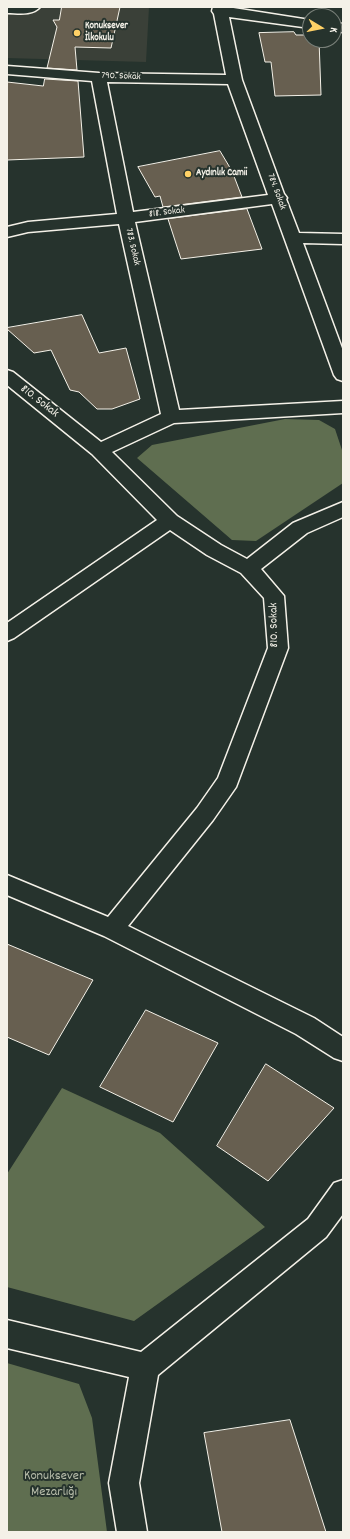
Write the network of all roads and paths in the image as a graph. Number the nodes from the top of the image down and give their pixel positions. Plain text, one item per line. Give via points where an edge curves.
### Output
1 (34, 7) edge
2 (219, 9) edge
3 (7, 10) edge
4 (302, 23) edge
5 (7, 70) edge
6 (99, 76) junction
7 (234, 80) junction
8 (279, 198) junction
9 (126, 218) junction
10 (7, 232) edge
11 (293, 238) junction
12 (343, 239) edge
13 (343, 375) edge
14 (9, 381) edge
15 (343, 407) edge
16 (171, 417) junction
17 (99, 450) junction
18 (343, 509) edge
19 (170, 521) junction
20 (248, 568) junction
21 (7, 633) edge
22 (7, 885) edge
23 (112, 929) junction
24 (343, 1050) edge
25 (343, 1192) edge
26 (7, 1334) edge
27 (145, 1367) junction
28 (132, 1532) edge

1 - 3 lane via 28,10
2 - 4 street
2 - 7 street, 784. Sokak
5 - 6 street, 790. Sokak
6 - 7 street, 790. Sokak
6 - 9 street, 783. Sokak
7 - 8 street, 784. Sokak
8 - 9 street, 818. Sokak
8 - 11 street, 784. Sokak
9 - 10 street, 818. Sokak via 28,226
9 - 16 street, 783. Sokak
11 - 12 street
11 - 13 street, 784. Sokak
14 - 17 street, 810. Sokak
15 - 16 street
16 - 17 street
17 - 19 street, 810. Sokak
18 - 20 street via 300,528
19 - 20 street, 810. Sokak via 214,550
19 - 21 street
20 - 23 street, 810. Sokak via 274,596 278,648 228,781 205,814
22 - 23 street
23 - 24 street via 305,1026
25 - 27 street via 317,1228
26 - 27 street
27 - 28 street via 124,1483

